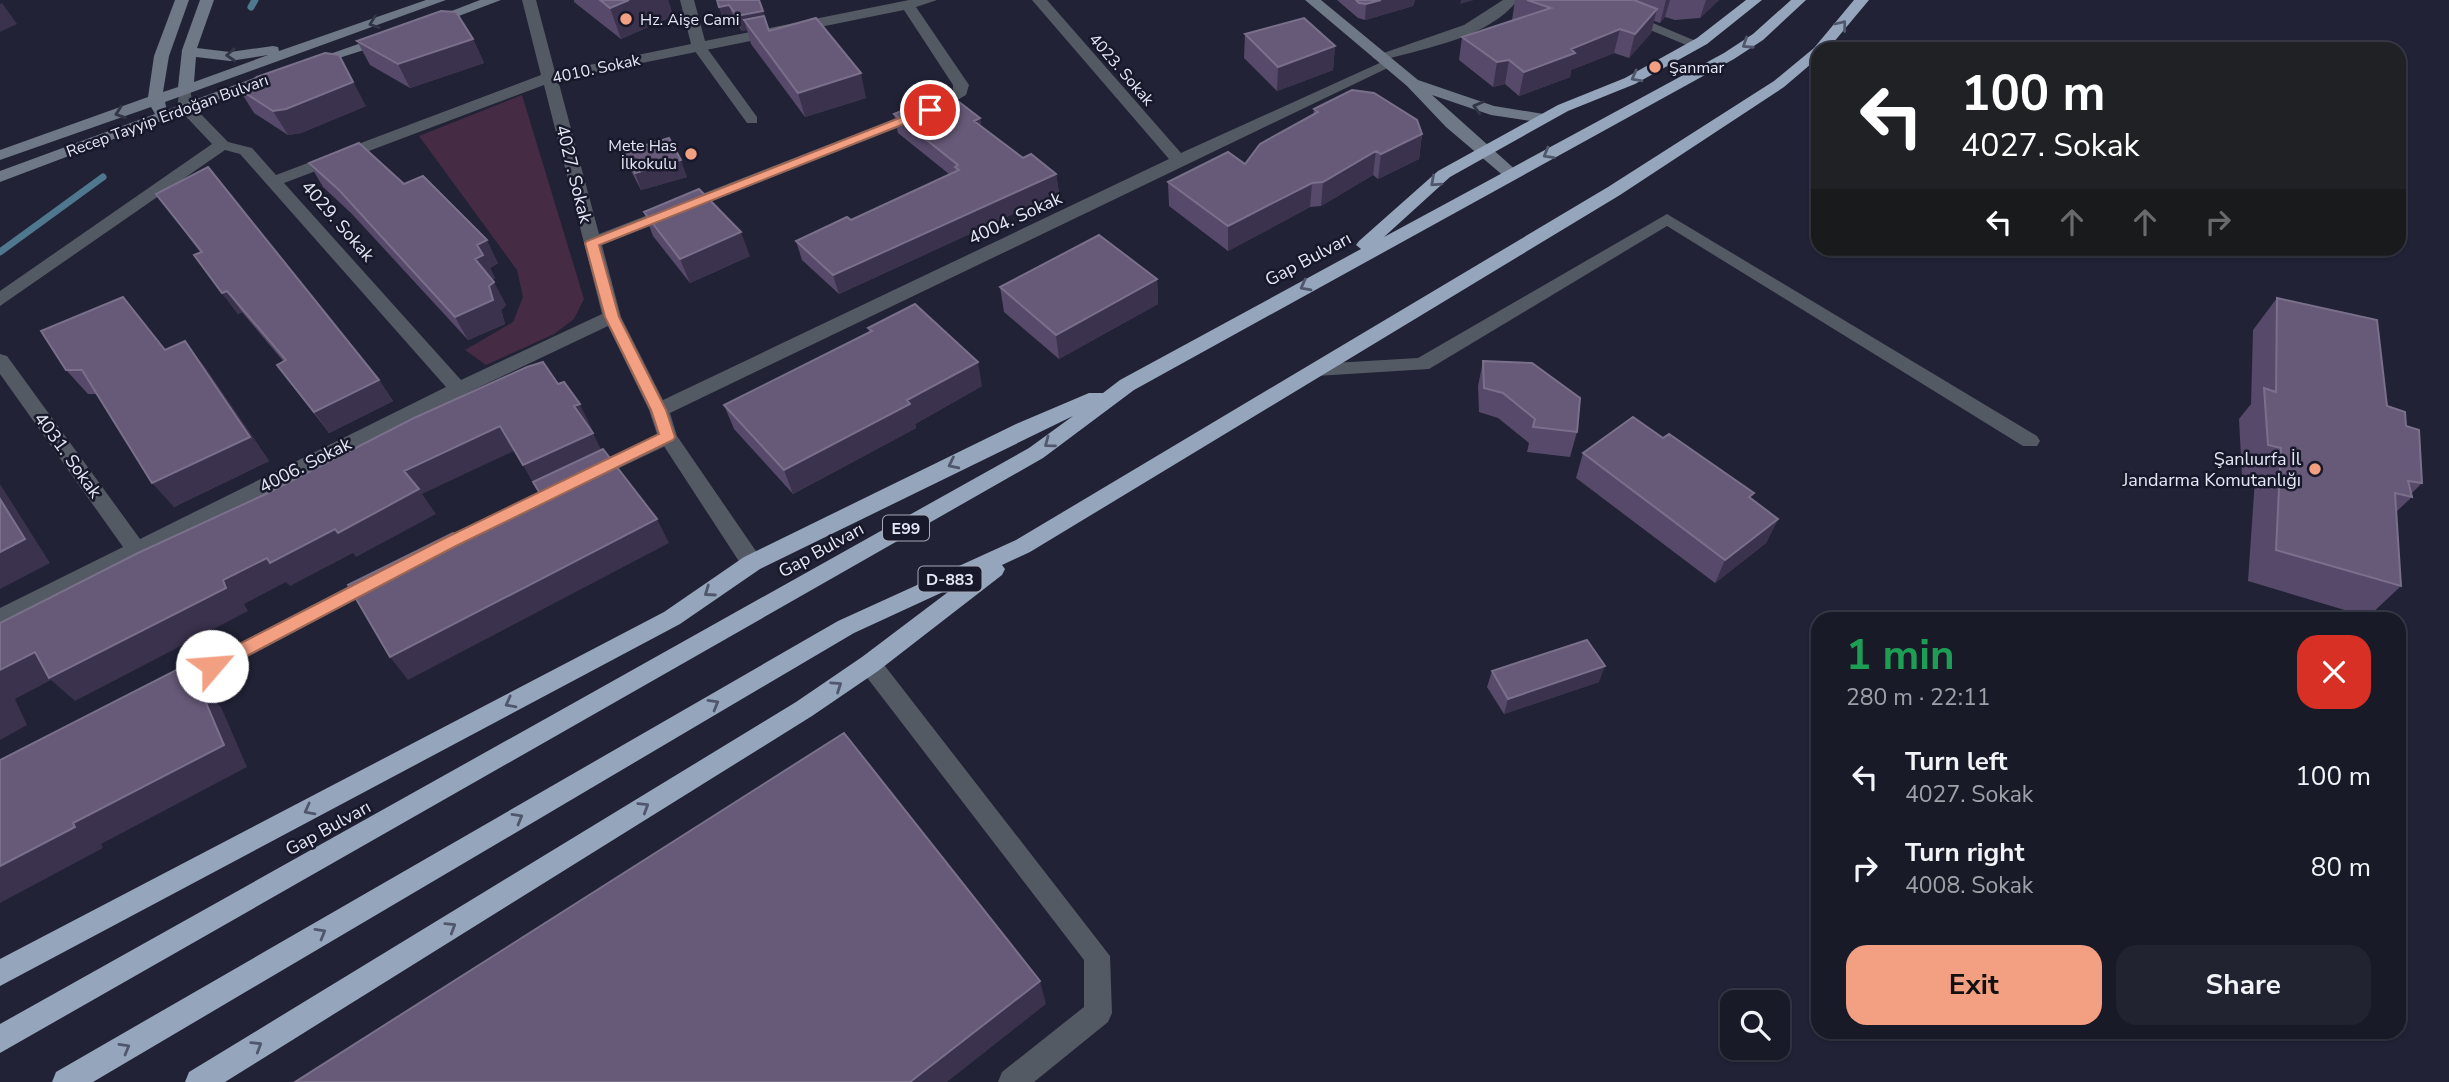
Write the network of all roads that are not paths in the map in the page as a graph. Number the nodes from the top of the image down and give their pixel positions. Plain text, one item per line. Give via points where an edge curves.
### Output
1 (181, 0) edge
2 (207, 0) edge
3 (439, 0) edge
4 (494, 0) edge
5 (529, 0) edge
6 (687, 0) edge
7 (930, 0) edge
8 (1039, 0) edge
9 (1312, 0) edge
10 (1511, 0) edge
11 (1585, 0) edge
12 (1755, 0) edge
13 (1799, 0) edge
14 (1862, 0) edge
15 (908, 5) junction
16 (323, 41) junction
17 (1826, 42) edge
18 (1696, 44) junction
19 (699, 47) junction
20 (188, 50) junction
21 (1811, 57) edge
22 (1384, 61) junction
23 (551, 77) junction
24 (1412, 83) junction
25 (185, 100) junction
26 (154, 101) junction
27 (163, 116) junction
28 (1545, 118) junction
29 (752, 120) dead end
30 (222, 145) junction
31 (1484, 152) junction
32 (0, 155) edge
33 (1179, 160) junction
34 (1512, 175) junction
35 (0, 177) edge
36 (275, 181) junction
37 (592, 243) junction
38 (1341, 267) junction
39 (0, 300) edge
40 (612, 317) junction
41 (0, 360) edge
42 (1316, 370) junction
43 (1127, 385) junction
44 (458, 389) junction
45 (659, 410) junction
46 (668, 437) junction
47 (2029, 441) dead end
48 (570, 484) edge
49 (1023, 546) junction
50 (136, 550) junction
51 (752, 563) junction
52 (388, 575) edge
53 (0, 618) edge
54 (870, 664) junction
55 (158, 695) edge
56 (0, 973) edge
57 (0, 1039) edge
58 (66, 1082) edge
59 (199, 1082) edge
60 (1012, 1082) edge

1 - 26 main road via 162,54
2 - 20 main road
3 -> 16 main road, Recep Tayyip Erdoğan Bulvarı
4 - 25 main road, Recep Tayyip Erdoğan Bulvarı via 285,72
5 - 23 street, 4027. Sokak
6 - 19 street
7 - 15 street, 4010. Sokak
8 - 33 street, 4023. Sokak
9 - 22 main road
10 - 22 street, 4004. Sokak via 1479,23
11 - 18 street
12 - 18 highway
13 -> 34 highway, Gap Bulvarı / E99 via 1729,56
17 -> 14 highway, D-883
15 - 19 street, 4010. Sokak
15 - 37 street via 961,85 961,92 930,110
16 -> 20 main road via 228,57
16 - 25 main road, Recep Tayyip Erdoğan Bulvarı
18 -> 28 highway via 1630,81
19 - 23 street, 4010. Sokak
19 - 29 lane
20 - 25 main road
21 - 42 highway, D-883 via 1779,84 1625,184
22 - 24 main road
22 - 33 street, 4004. Sokak
23 - 36 street, 4010. Sokak
23 - 37 street, 4027. Sokak
28 -> 24 main road via 1491,110
24 - 31 main road
25 - 26 main road, Recep Tayyip Erdoğan Bulvarı
25 - 27 main road, Recep Tayyip Erdoğan Bulvarı
25 - 30 street, 4029. Sokak
26 - 27 main road
26 -> 32 main road, Recep Tayyip Erdoğan Bulvarı
27 - 35 main road, Recep Tayyip Erdoğan Bulvarı
28 - 31 highway
30 - 36 street, 4029. Sokak via 246,151
30 - 39 street
31 - 34 main road
31 -> 38 highway via 1444,174
33 - 45 street, 4004. Sokak
34 - 38 highway, Gap Bulvarı / E99
36 - 44 street, 4029. Sokak
37 - 40 street, 4027. Sokak
38 -> 43 highway, Gap Bulvarı / E99
40 - 44 street, 4006. Sokak
40 - 45 street, 4027. Sokak
41 - 50 street, 4031. Sokak
42 - 47 street via 1422,364 1667,219
42 - 49 highway, D-883
43 -> 51 highway via 1023,429
43 -> 57 highway, Gap Bulvarı / E99 via 1025,460
44 - 50 street, 4006. Sokak
45 - 46 street, 4027. Sokak
46 - 48 lane
46 - 51 street, 4027. Sokak
49 - 54 highway
58 -> 49 highway, D-883 via 846,626
50 - 53 street, 4006. Sokak
51 -> 56 highway via 672,618
52 - 55 lane
59 -> 54 highway
54 - 60 street via 1097,956 1098,1013

